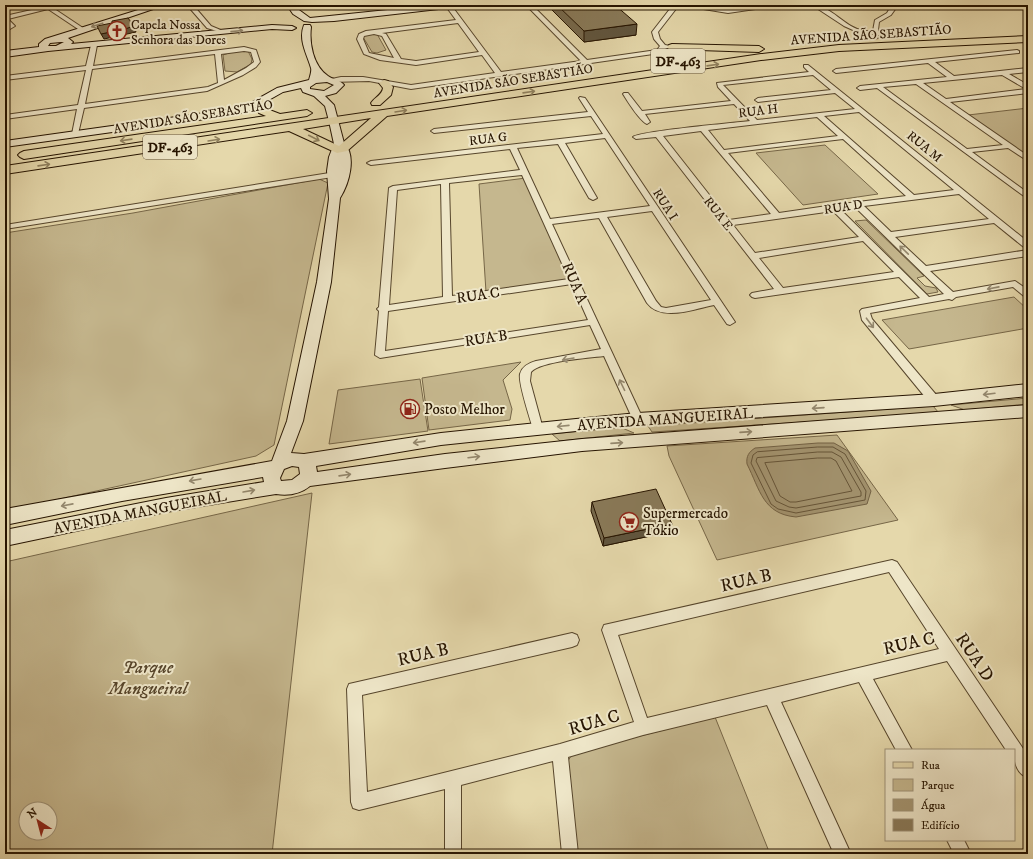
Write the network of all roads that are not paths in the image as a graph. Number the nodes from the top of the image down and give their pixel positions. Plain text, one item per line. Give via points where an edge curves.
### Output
1 (59, 5) edge
2 (161, 5) edge
3 (190, 5) edge
4 (291, 5) edge
5 (451, 5) edge
6 (529, 5) edge
7 (676, 5) edge
8 (682, 5) edge
9 (780, 5) edge
10 (815, 5) edge
11 (892, 5) edge
12 (48, 6) edge
13 (709, 6) edge
14 (296, 12) junction
15 (5, 19) edge
16 (459, 21) junction
17 (309, 23) junction
18 (293, 26) junction
19 (209, 27) junction
20 (5, 30) edge
21 (83, 30) junction
22 (389, 30) junction
23 (221, 32) junction
24 (374, 32) junction
25 (1028, 32) edge
26 (198, 35) junction
27 (384, 35) junction
28 (305, 36) junction
29 (876, 36) junction
30 (1028, 39) edge
31 (901, 40) junction
32 (1004, 40) junction
33 (1028, 42) edge
34 (58, 44) junction
35 (94, 45) junction
36 (45, 46) junction
37 (392, 48) junction
38 (665, 48) junction
39 (839, 48) junction
40 (759, 49) junction
41 (5, 50) edge
42 (218, 52) junction
43 (1017, 52) dead end
44 (5, 54) edge
45 (367, 54) junction
46 (483, 54) junction
47 (399, 61) junction
48 (929, 61) junction
49 (586, 62) junction
50 (806, 66) dead end
51 (89, 67) junction
52 (316, 70) junction
53 (1028, 70) edge
54 (836, 71) dead end
55 (814, 73) junction
56 (1004, 73) junction
57 (220, 74) junction
58 (240, 74) junction
59 (500, 75) junction
60 (5, 78) edge
61 (954, 78) junction
62 (329, 79) junction
63 (368, 79) junction
64 (917, 82) junction
65 (384, 83) junction
66 (221, 84) junction
67 (309, 84) junction
68 (879, 87) junction
69 (336, 88) junction
70 (860, 88) dead end
71 (1028, 88) edge
72 (477, 89) dead end
73 (836, 91) junction
74 (1028, 91) edge
75 (316, 93) junction
76 (626, 94) dead end
77 (582, 98) dead end
78 (758, 100) dead end
79 (261, 101) junction
80 (392, 101) dead end
81 (944, 101) junction
82 (736, 102) junction
83 (80, 107) junction
84 (860, 110) junction
85 (333, 111) junction
86 (640, 113) junction
87 (383, 114) junction
88 (592, 114) junction
89 (820, 115) junction
90 (5, 117) edge
91 (279, 117) junction
92 (647, 122) dead end
93 (755, 122) junction
94 (291, 128) junction
95 (703, 129) junction
96 (434, 131) dead end
97 (75, 134) junction
98 (658, 134) junction
99 (607, 136) junction
100 (636, 137) dead end
101 (844, 137) junction
102 (561, 142) junction
103 (5, 144) edge
104 (1008, 146) junction
105 (513, 147) junction
106 (340, 148) junction
107 (966, 151) junction
108 (722, 152) junction
109 (13, 157) dead end
110 (1028, 159) edge
111 (371, 163) dead end
112 (5, 170) edge
113 (525, 172) junction
114 (344, 173) junction
115 (332, 174) junction
116 (445, 182) junction
117 (960, 191) junction
118 (912, 197) junction
119 (1028, 197) edge
120 (593, 198) dead end
121 (335, 199) junction
122 (856, 204) junction
123 (654, 208) junction
124 (834, 208) junction
125 (602, 215) junction
126 (867, 215) junction
127 (777, 216) junction
128 (845, 217) junction
129 (996, 220) junction
130 (549, 222) junction
131 (726, 223) junction
132 (5, 227) edge
133 (889, 235) junction
134 (866, 238) junction
135 (1028, 246) edge
136 (1028, 253) edge
137 (752, 256) junction
138 (924, 269) junction
139 (900, 274) junction
140 (574, 281) junction
141 (780, 291) junction
142 (755, 295) dead end
143 (1028, 295) edge
144 (952, 297) junction
145 (448, 300) junction
146 (927, 300) junction
147 (717, 302) junction
148 (382, 309) junction
149 (592, 322) junction
150 (730, 322) dead end
151 (606, 352) junction
152 (1028, 390) edge
153 (934, 400) junction
154 (849, 406) junction
155 (1028, 411) edge
156 (722, 415) junction
157 (638, 419) junction
158 (295, 421) junction
159 (855, 425) junction
160 (538, 429) junction
161 (724, 433) junction
162 (443, 439) junction
163 (302, 460) junction
164 (445, 461) junction
165 (277, 465) junction
166 (306, 480) junction
167 (276, 486) junction
168 (5, 517) edge
169 (5, 538) edge
170 (892, 566) joint
171 (572, 640) dead end
172 (949, 654) junction
173 (862, 674) junction
174 (354, 689) joint
175 (771, 697) junction
176 (643, 727) junction
177 (903, 749) edge
178 (1014, 749) edge
179 (1015, 751) edge
180 (560, 752) junction
181 (1028, 770) edge
182 (453, 778) junction
183 (956, 841) edge
184 (453, 854) edge
185 (570, 854) edge
186 (843, 854) edge
187 (963, 854) edge

1 - 12 street
2 -> 21 street
3 - 19 street
4 - 14 street
5 - 16 street
5 - 17 street
6 - 49 street
7 - 38 street via 655,32 657,39
8 - 13 street
9 - 13 street via 728,11
10 - 29 street via 855,30
11 - 29 street via 889,14 877,22
12 - 15 street
12 - 21 street
14 - 17 street
14 - 18 street
15 - 20 street via 12,26
16 - 22 street
16 - 46 street
17 - 18 street
17 - 28 street
23 -> 18 street
18 - 28 street
19 - 23 street
19 - 26 street
21 - 34 street
22 - 24 street
22 - 27 street
23 - 26 street
24 - 27 street
24 - 45 street via 362,34 360,37
25 - 31 main road, AVENIDA SÃO SEBASTIÃO / DF-463
26 - 35 street
27 - 37 street
28 - 52 street
29 - 31 main road, AVENIDA SÃO SEBASTIÃO / DF-463
29 - 39 main road via 877,42
29 - 40 main road, AVENIDA SÃO SEBASTIÃO / DF-463
30 - 32 main road, AVENIDA SÃO SEBASTIÃO / DF-463
31 - 32 main road, AVENIDA SÃO SEBASTIÃO / DF-463
31 - 39 main road, AVENIDA SÃO SEBASTIÃO / DF-463
32 - 33 street
34 - 35 street
34 - 36 street
35 - 51 street
36 - 41 street
36 - 44 street
37 - 45 street via 383,55
37 - 47 street
38 - 40 main road
38 - 49 street
87 -> 39 main road, AVENIDA SÃO SEBASTIÃO / DF-463 via 754,58
40 - 72 main road, AVENIDA SÃO SEBASTIÃO / DF-463
42 - 51 street
42 - 57 street
42 - 58 street via 249,49 254,51 257,64
43 - 48 street
45 - 47 street
46 - 47 street via 416,63
46 - 59 street
48 - 54 street
48 - 61 street
49 - 59 street
50 - 55 street, RUA M
51 - 60 street
51 - 83 street
52 - 62 street
52 - 67 street
53 - 56 street
55 - 73 street, RUA M
55 - 82 street via 718,85
56 - 61 street
56 - 71 street
57 - 58 street
57 - 66 street
58 - 66 street
59 - 65 street via 411,87 397,87
61 - 64 street
62 - 63 street
62 - 67 street
62 - 69 street via 338,83
63 - 65 street
63 - 69 street via 354,80
64 - 68 street
64 - 81 street
65 - 80 main road via 388,93 372,104
66 - 83 street via 201,91
67 - 75 street
67 - 79 street via 280,90
68 - 70 street
68 - 107 street
69 - 75 street
69 - 85 street
73 - 78 street
73 - 84 street, RUA M
74 - 81 street
75 - 85 street
76 - 86 street
77 - 88 street, RUA I
79 - 91 main road via 263,111
79 - 97 street via 234,112
81 - 104 street
82 - 86 street
82 - 93 street
83 - 90 street
83 - 97 street
84 - 89 street, RUA H
84 - 117 street, RUA M
85 - 87 main road, AVENIDA SÃO SEBASTIÃO / DF-463
85 - 91 main road, AVENIDA SÃO SEBASTIÃO / DF-463
85 - 94 main road, AVENIDA SÃO SEBASTIÃO / DF-463
85 - 106 street
86 - 92 street
87 - 106 main road
88 - 96 street
88 - 99 street, RUA I
89 - 93 street, RUA H
89 - 101 street
91 -> 109 main road, AVENIDA SÃO SEBASTIÃO / DF-463
93 - 95 street, RUA H
94 -> 106 main road
112 -> 94 main road, AVENIDA SÃO SEBASTIÃO / DF-463
95 - 98 street, RUA H
95 - 108 street
97 - 103 street
98 - 100 street, RUA H
98 - 131 street, RUA E
99 - 102 street, RUA G
99 - 123 street, RUA I
101 - 108 street
101 - 118 street
102 - 105 street, RUA G
102 - 120 street
104 - 107 street
104 - 110 street
105 - 111 street, RUA G
105 - 113 street, RUA A
106 - 114 street via 346,158
106 - 115 street
107 - 119 street
108 - 127 street
113 - 116 street
113 - 130 street, RUA A
114 - 115 street
114 - 121 street via 341,188
115 - 121 street
115 - 132 street
116 - 145 street
116 - 148 street via 393,188
117 - 118 street, RUA D
117 - 129 street, RUA M
118 - 122 street, RUA D
121 - 158 street via 324,282
122 - 124 street, RUA D
122 - 126 street
123 - 125 street
123 - 147 street, RUA I
124 - 127 street, RUA D
124 - 128 street
125 - 130 street
125 - 147 street via 653,305 658,309 666,311
126 - 128 street via 859,218
126 - 133 street
127 - 131 street, RUA D
128 - 134 street
129 - 133 street
129 - 135 street, RUA M
130 - 140 street, RUA A
131 - 137 street, RUA E
138 -> 133 street
134 - 137 street
134 - 139 street
136 - 138 street
137 - 141 street, RUA E
138 - 144 street
139 - 141 street
139 - 146 street
140 - 145 street, RUA C
140 - 149 street, RUA A
141 - 142 street
143 -> 144 street via 1015,284
144 - 146 street
145 - 148 street, RUA C
146 -> 153 street via 867,310 865,314 867,320
147 - 150 street, RUA I
148 - 149 street, RUA B via 380,355
149 - 151 street, RUA A
157 -> 151 street, RUA A
151 -> 160 street via 538,364 526,371 525,381
152 -> 153 street, AVENIDA MANGUEIRAL
153 - 154 street, AVENIDA MANGUEIRAL
154 -> 156 street, AVENIDA MANGUEIRAL
154 - 159 street via 847,416
155 - 159 street, AVENIDA MANGUEIRAL
156 - 157 street, AVENIDA MANGUEIRAL
156 - 161 street via 730,425
157 -> 160 street, AVENIDA MANGUEIRAL
158 - 163 street
158 - 165 street
161 -> 159 street, AVENIDA MANGUEIRAL
160 - 162 street, AVENIDA MANGUEIRAL
164 -> 161 street, AVENIDA MANGUEIRAL via 582,445
162 -> 163 street, AVENIDA MANGUEIRAL
162 - 164 street via 438,447
163 - 165 street via 292,459
163 - 166 street via 310,469
166 -> 164 street, AVENIDA MANGUEIRAL
165 - 167 street via 271,478
165 -> 168 street, AVENIDA MANGUEIRAL
166 - 167 street via 288,489
169 -> 167 street, AVENIDA MANGUEIRAL via 166,505
170 - 172 street, RUA D
170 - 176 street, RUA B via 609,630
171 - 174 street, RUA B
172 - 173 street, RUA C
172 - 178 street, RUA D
173 - 175 street, RUA C
173 - 177 street
174 - 182 street, RUA C via 359,802
175 - 176 street, RUA C
175 - 186 street
176 - 180 street, RUA C
179 - 181 street, RUA D
180 - 182 street, RUA C
180 - 185 street
182 - 184 street
183 - 187 street

